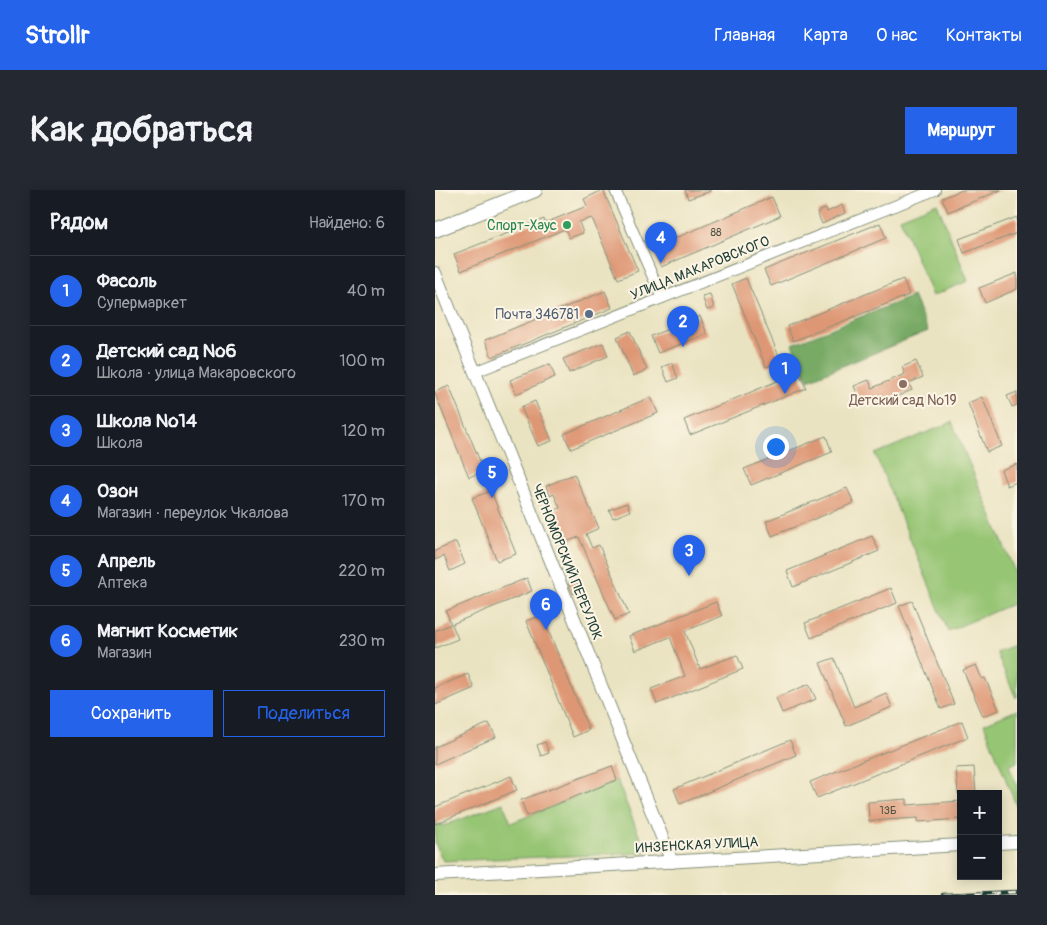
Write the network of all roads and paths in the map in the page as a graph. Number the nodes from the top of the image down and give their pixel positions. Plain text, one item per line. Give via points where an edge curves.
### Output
1 (535, 190) edge
2 (615, 190) edge
3 (935, 190) edge
4 (435, 230) edge
5 (435, 273) edge
6 (662, 298) junction
7 (475, 372) junction
8 (1017, 842) edge
9 (1002, 843) edge
10 (957, 845) edge
11 (672, 862) junction
12 (435, 875) edge

1 - 4 main road
2 - 6 street
3 - 6 street, УЛИЦА МАКАРОВСКОГО
5 - 7 street, ЧЕРНОМОРСКИЙ ПЕРЕУЛОК
6 - 7 street, УЛИЦА МАКАРОВСКОГО
7 - 11 street, ЧЕРНОМОРСКИЙ ПЕРЕУЛОК
8 - 9 street
10 - 11 street, ИНЗЕНСКАЯ УЛИЦА
11 - 12 street, ИНЗЕНСКАЯ УЛИЦА

